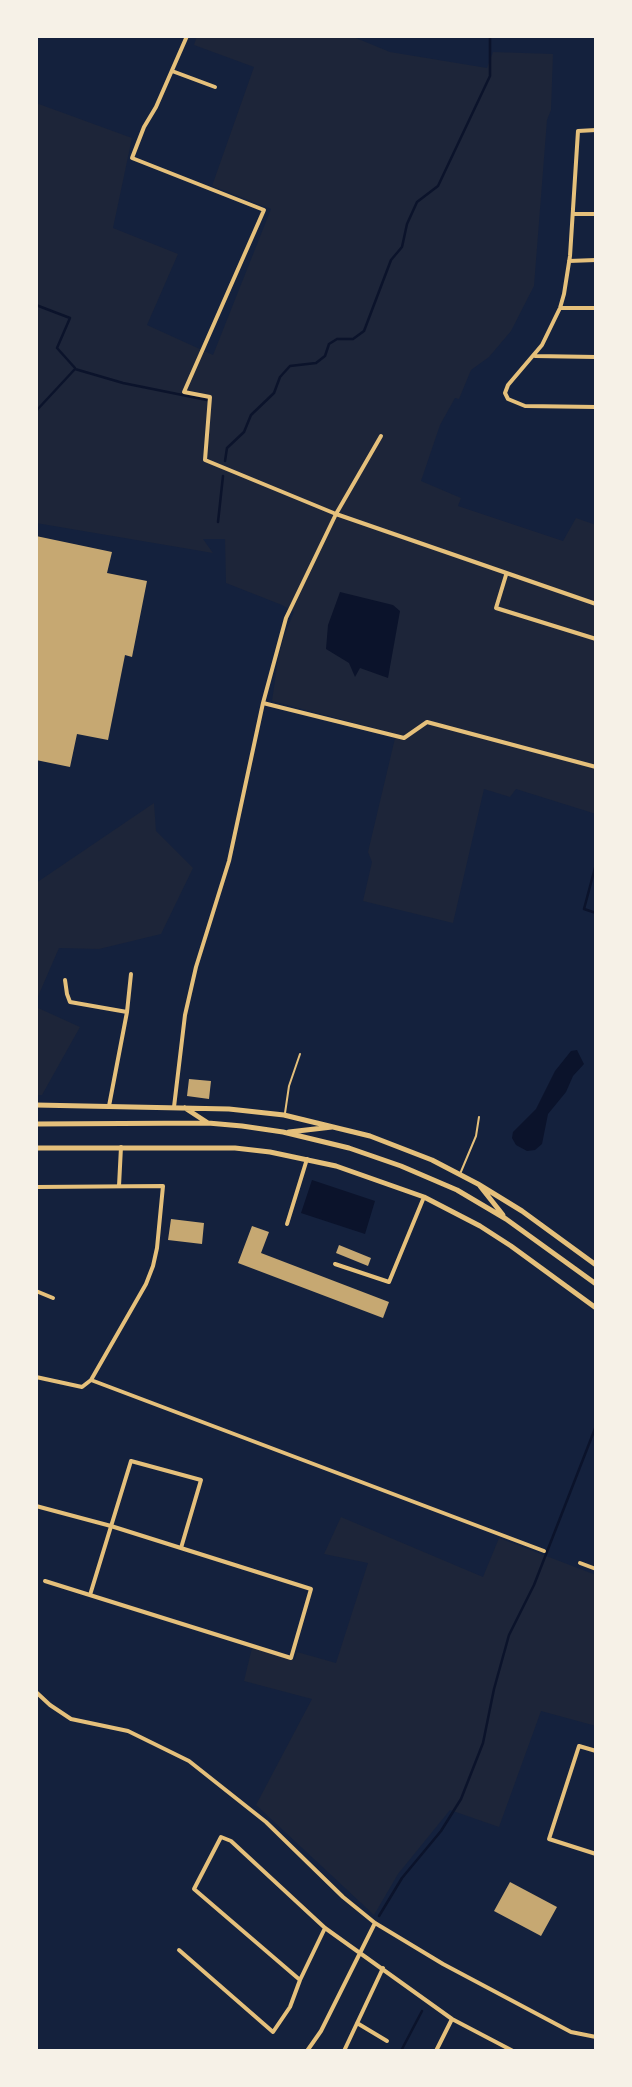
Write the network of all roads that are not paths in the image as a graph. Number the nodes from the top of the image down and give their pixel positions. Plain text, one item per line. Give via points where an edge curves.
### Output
1 (187, 36) edge
2 (172, 71) junction
3 (215, 87) dead end
4 (596, 130) edge
5 (572, 214) junction
6 (596, 214) edge
7 (596, 260) edge
8 (569, 261) junction
9 (560, 308) junction
10 (596, 308) edge
11 (535, 356) junction
12 (596, 356) edge
13 (596, 407) edge
14 (381, 436) dead end
15 (336, 514) junction
16 (506, 575) junction
17 (596, 604) edge
18 (596, 639) edge
19 (263, 703) junction
20 (596, 767) edge
21 (131, 974) dead end
22 (65, 980) dead end
23 (127, 1012) junction
24 (300, 1054) dead end
25 (36, 1106) edge
26 (109, 1106) junction
27 (174, 1107) junction
28 (184, 1107) junction
29 (284, 1115) junction
30 (479, 1116) dead end
31 (36, 1120) edge
32 (66, 1123) junction
33 (208, 1123) junction
34 (36, 1124) edge
35 (338, 1127) junction
36 (283, 1132) junction
37 (121, 1147) junction
38 (36, 1148) edge
39 (307, 1159) junction
40 (460, 1174) junction
41 (478, 1184) junction
42 (119, 1186) junction
43 (36, 1187) edge
44 (424, 1197) junction
45 (506, 1219) junction
46 (287, 1224) dead end
47 (335, 1264) dead end
48 (596, 1265) edge
49 (596, 1284) edge
50 (36, 1291) edge
51 (53, 1298) dead end
52 (596, 1308) edge
53 (36, 1377) edge
54 (91, 1380) junction
55 (36, 1506) edge
56 (111, 1526) junction
57 (181, 1548) junction
58 (544, 1551) dead end
59 (580, 1563) dead end
60 (596, 1569) edge
61 (45, 1581) dead end
62 (90, 1595) junction
63 (36, 1692) edge
64 (596, 1751) edge
65 (596, 1854) edge
66 (375, 1923) junction
67 (325, 1928) junction
68 (179, 1950) dead end
69 (360, 1952) junction
70 (383, 1968) junction
71 (300, 1980) junction
72 (452, 2019) junction
73 (357, 2023) junction
74 (596, 2036) edge
75 (387, 2041) dead end
76 (307, 2051) edge
77 (344, 2051) edge
78 (436, 2051) edge
79 (513, 2051) edge

1 - 2 street
2 - 3 street
2 - 15 street via 132,158 264,210 184,392 210,398 205,460
4 - 5 street via 578,131
5 - 6 street
5 - 8 street
7 - 8 street
8 - 9 street
9 - 10 street
9 - 11 street
11 - 12 street
11 - 13 street via 508,385 505,392 508,399 525,406
14 - 15 street
15 - 16 street
15 - 19 street via 286,618
16 - 17 street
16 - 18 street via 496,608
19 - 20 street via 404,738 426,722
19 - 27 street via 229,861 184,1014
21 - 23 street
22 - 23 street via 70,1002
23 - 26 street
24 - 29 lane
25 - 26 main road
26 - 27 main road
27 - 28 main road
28 - 29 main road via 229,1108
28 - 33 main road
29 - 35 main road
30 - 40 lane via 476,1136
31 - 32 main road
32 - 33 main road
32 - 34 main road
33 - 36 main road
35 - 36 main road
35 - 40 main road via 402,1148
36 - 45 main road via 349,1148 401,1166 457,1190
37 - 38 main road
37 - 39 main road via 236,1148
37 - 42 street
39 - 44 main road
39 - 46 street
40 - 41 main road
41 - 45 main road
41 - 48 main road via 522,1211
42 - 43 street
42 - 54 street via 163,1186 157,1248 146,1284
44 - 47 street via 389,1282
44 - 52 main road via 511,1246
45 - 49 main road
50 - 51 street
53 - 54 street via 82,1387
54 - 58 street
55 - 56 street
56 - 57 street
56 - 57 street via 131,1461 201,1480
56 - 62 street
57 - 62 street via 311,1588 291,1658
59 - 60 street
61 - 62 street
63 - 66 street via 71,1719 128,1731 188,1761 266,1822 343,1897
64 - 65 street via 579,1746 549,1839
66 - 69 street
66 - 74 street via 443,1964 571,2032
67 - 69 street
67 - 71 street
67 - 71 street via 231,1841 221,1837 194,1889
68 - 71 street via 273,2032 290,2007
69 - 70 street
69 - 76 street via 321,2031
70 - 72 street
70 - 73 street
72 - 78 street
72 - 79 street
73 - 75 street
73 - 77 street

